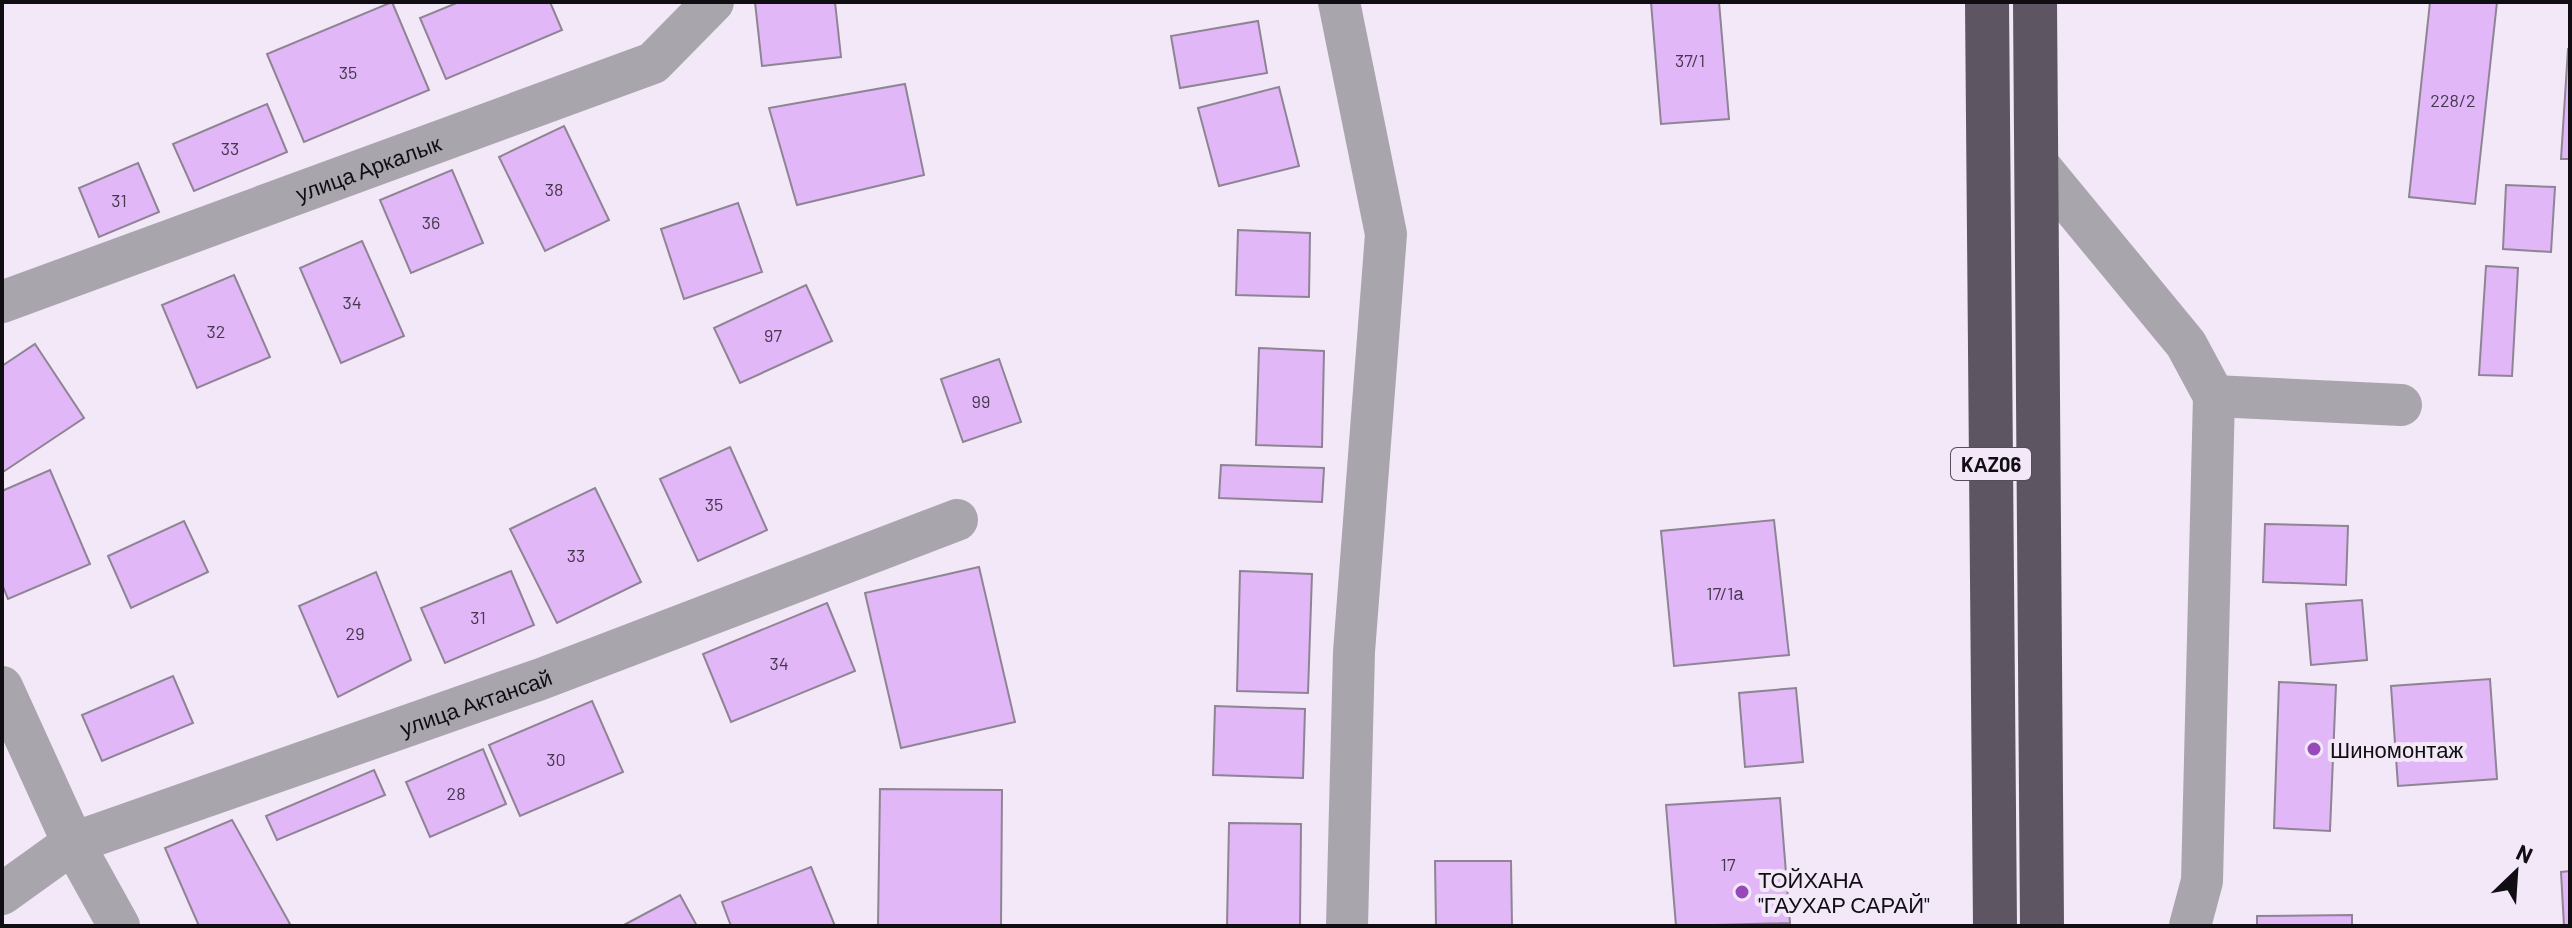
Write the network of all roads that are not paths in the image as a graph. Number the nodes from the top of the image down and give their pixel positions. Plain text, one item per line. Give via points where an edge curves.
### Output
1 (713, 2) edge
2 (1339, 2) edge
3 (1987, 2) edge
4 (2035, 2) edge
5 (2036, 162) junction
6 (2, 302) edge
7 (2214, 396) junction
8 (2401, 405) dead end
9 (957, 520) dead end
10 (2, 687) edge
11 (73, 843) junction
12 (2, 894) edge
13 (119, 926) edge
14 (1347, 926) edge
15 (1995, 926) edge
16 (2042, 926) edge
17 (2190, 926) edge

1 - 6 street, улица Аркалык via 653,63
2 - 14 street via 1386,234 1354,652
3 - 15 highway, KАZ06
4 - 5 highway, KАZ06
5 - 7 street via 2186,344
5 - 16 highway, KАZ06
7 - 8 street
7 - 17 street via 2202,881
9 - 11 street, улица Актансай via 541,679
10 - 11 street
11 - 12 street, улица Актансай
11 - 13 street

